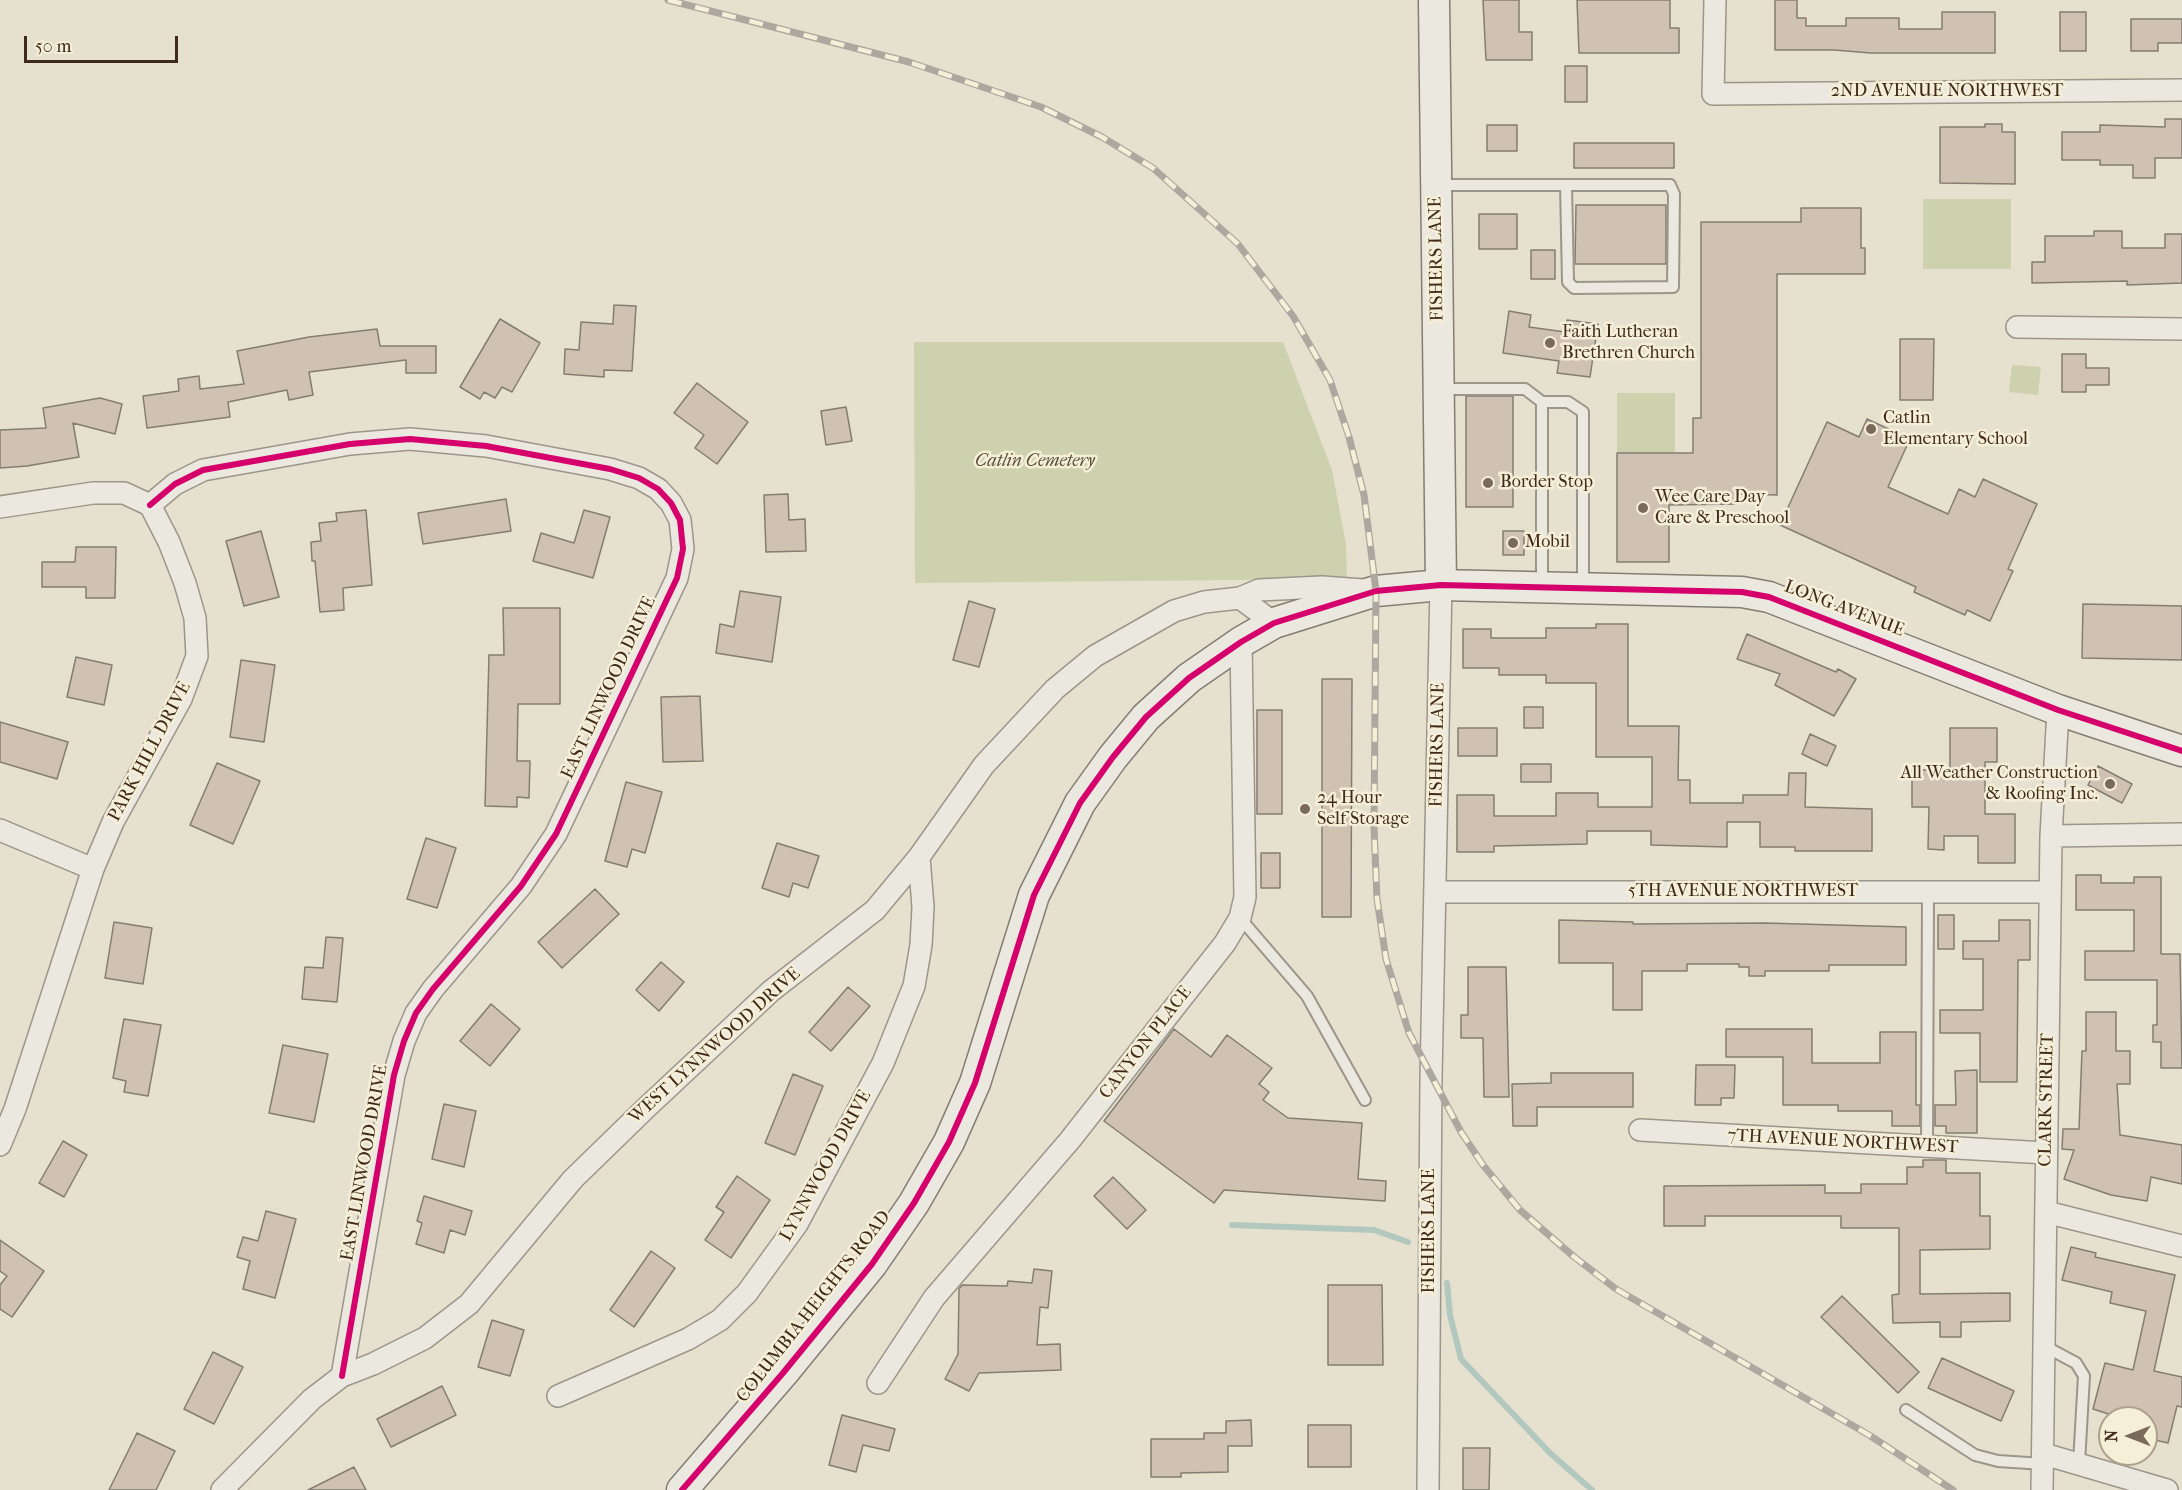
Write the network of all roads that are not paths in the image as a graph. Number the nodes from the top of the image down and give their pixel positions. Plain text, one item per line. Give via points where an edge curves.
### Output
1 (1434, 0) edge
2 (1715, 0) edge
3 (2182, 90) edge
4 (1436, 185) junction
5 (1566, 185) junction
6 (2017, 327) dead end
7 (2182, 329) edge
8 (1438, 389) junction
9 (1542, 402) junction
10 (150, 505) junction
11 (0, 507) edge
12 (1441, 585) junction
13 (1542, 587) junction
14 (1583, 588) junction
15 (1376, 591) junction
16 (1240, 598) junction
17 (1274, 623) junction
18 (1241, 642) junction
19 (2058, 710) junction
20 (2182, 751) edge
21 (0, 830) edge
22 (2182, 834) edge
23 (2051, 836) junction
24 (919, 856) junction
25 (93, 869) junction
26 (1435, 892) junction
27 (1928, 892) junction
28 (2050, 892) junction
29 (1240, 918) junction
30 (1365, 1101) dead end
31 (1640, 1130) dead end
32 (0, 1145) edge
33 (1927, 1146) junction
34 (2046, 1154) junction
35 (2046, 1212) junction
36 (2182, 1246) edge
37 (2046, 1347) junction
38 (342, 1376) junction
39 (878, 1383) dead end
40 (558, 1396) dead end
41 (1906, 1410) dead end
42 (2044, 1459) junction
43 (2079, 1463) junction
44 (222, 1490) edge
45 (682, 1490) edge
46 (1428, 1490) edge
47 (2042, 1490) edge
48 (2167, 1490) edge

1 - 4 street, FISHERS LANE
2 - 3 street, 2ND AVENUE NORTHWEST via 1713,94
4 - 5 lane
4 - 8 street, FISHERS LANE
5 - 5 lane via 1670,185 1674,194 1673,287 1574,288 1568,282
6 - 7 street
8 - 9 lane via 1525,389
8 - 12 street, FISHERS LANE
9 - 13 lane
9 - 14 lane via 1568,402 1583,412
10 - 11 street via 124,493 93,493
10 - 25 street, PARK HILL DRIVE via 170,542 185,583 195,618 197,657 182,699 113,822
10 - 38 street, EAST LINWOOD DRIVE via 175,484 203,470 350,444 410,439 486,446 610,469 658,489 680,520 683,549 677,578 556,834 521,886 433,989 416,1013 404,1041 394,1075
12 - 13 street, LONG AVENUE
12 - 15 street, COLUMBIA HEIGHTS ROAD
12 - 26 street, FISHERS LANE
13 - 14 street, LONG AVENUE
14 - 19 street, LONG AVENUE via 1731,591 1769,597
15 - 16 street, WEST LYNNWOOD DRIVE via 1322,587 1259,590
15 - 17 street, COLUMBIA HEIGHTS ROAD
16 - 17 street
16 - 24 street, WEST LYNNWOOD DRIVE via 1204,602 1174,611 1095,656 1055,689 984,765
17 - 18 street, COLUMBIA HEIGHTS ROAD
18 - 29 street, CANYON PLACE via 1245,897
18 - 45 street, COLUMBIA HEIGHTS ROAD via 1189,678 1146,717 1080,803 1034,895 975,1083 949,1142 920,1193 872,1264
19 - 20 street, LONG AVENUE
19 - 23 street, CLARK STREET
21 - 25 street
22 - 23 street
23 - 28 street, CLARK STREET
24 - 38 street, WEST LYNNWOOD DRIVE via 875,910 771,991 573,1179 469,1304 425,1338
24 - 40 street, LYNNWOOD DRIVE via 923,907 914,986 883,1063 797,1224 747,1293 720,1320 688,1339
25 - 32 street, PARK HILL DRIVE
26 - 27 street, 5TH AVENUE NORTHWEST
26 - 46 street, FISHERS LANE
27 - 28 street, 5TH AVENUE NORTHWEST
27 - 33 lane
28 - 34 street, CLARK STREET
29 - 30 lane via 1307,996
29 - 39 street, CANYON PLACE via 1225,943 1070,1140 934,1298
31 - 33 street, 7TH AVENUE NORTHWEST
33 - 34 street, 7TH AVENUE NORTHWEST
34 - 35 street, CLARK STREET
35 - 36 street
35 - 37 street, CLARK STREET
37 - 42 street, CLARK STREET
37 - 43 lane via 2076,1363 2084,1376
38 - 44 street, WEST LYNNWOOD DRIVE via 312,1399
41 - 42 lane via 1975,1455 1998,1461
42 - 43 street
42 - 47 street, CLARK STREET
43 - 48 street

